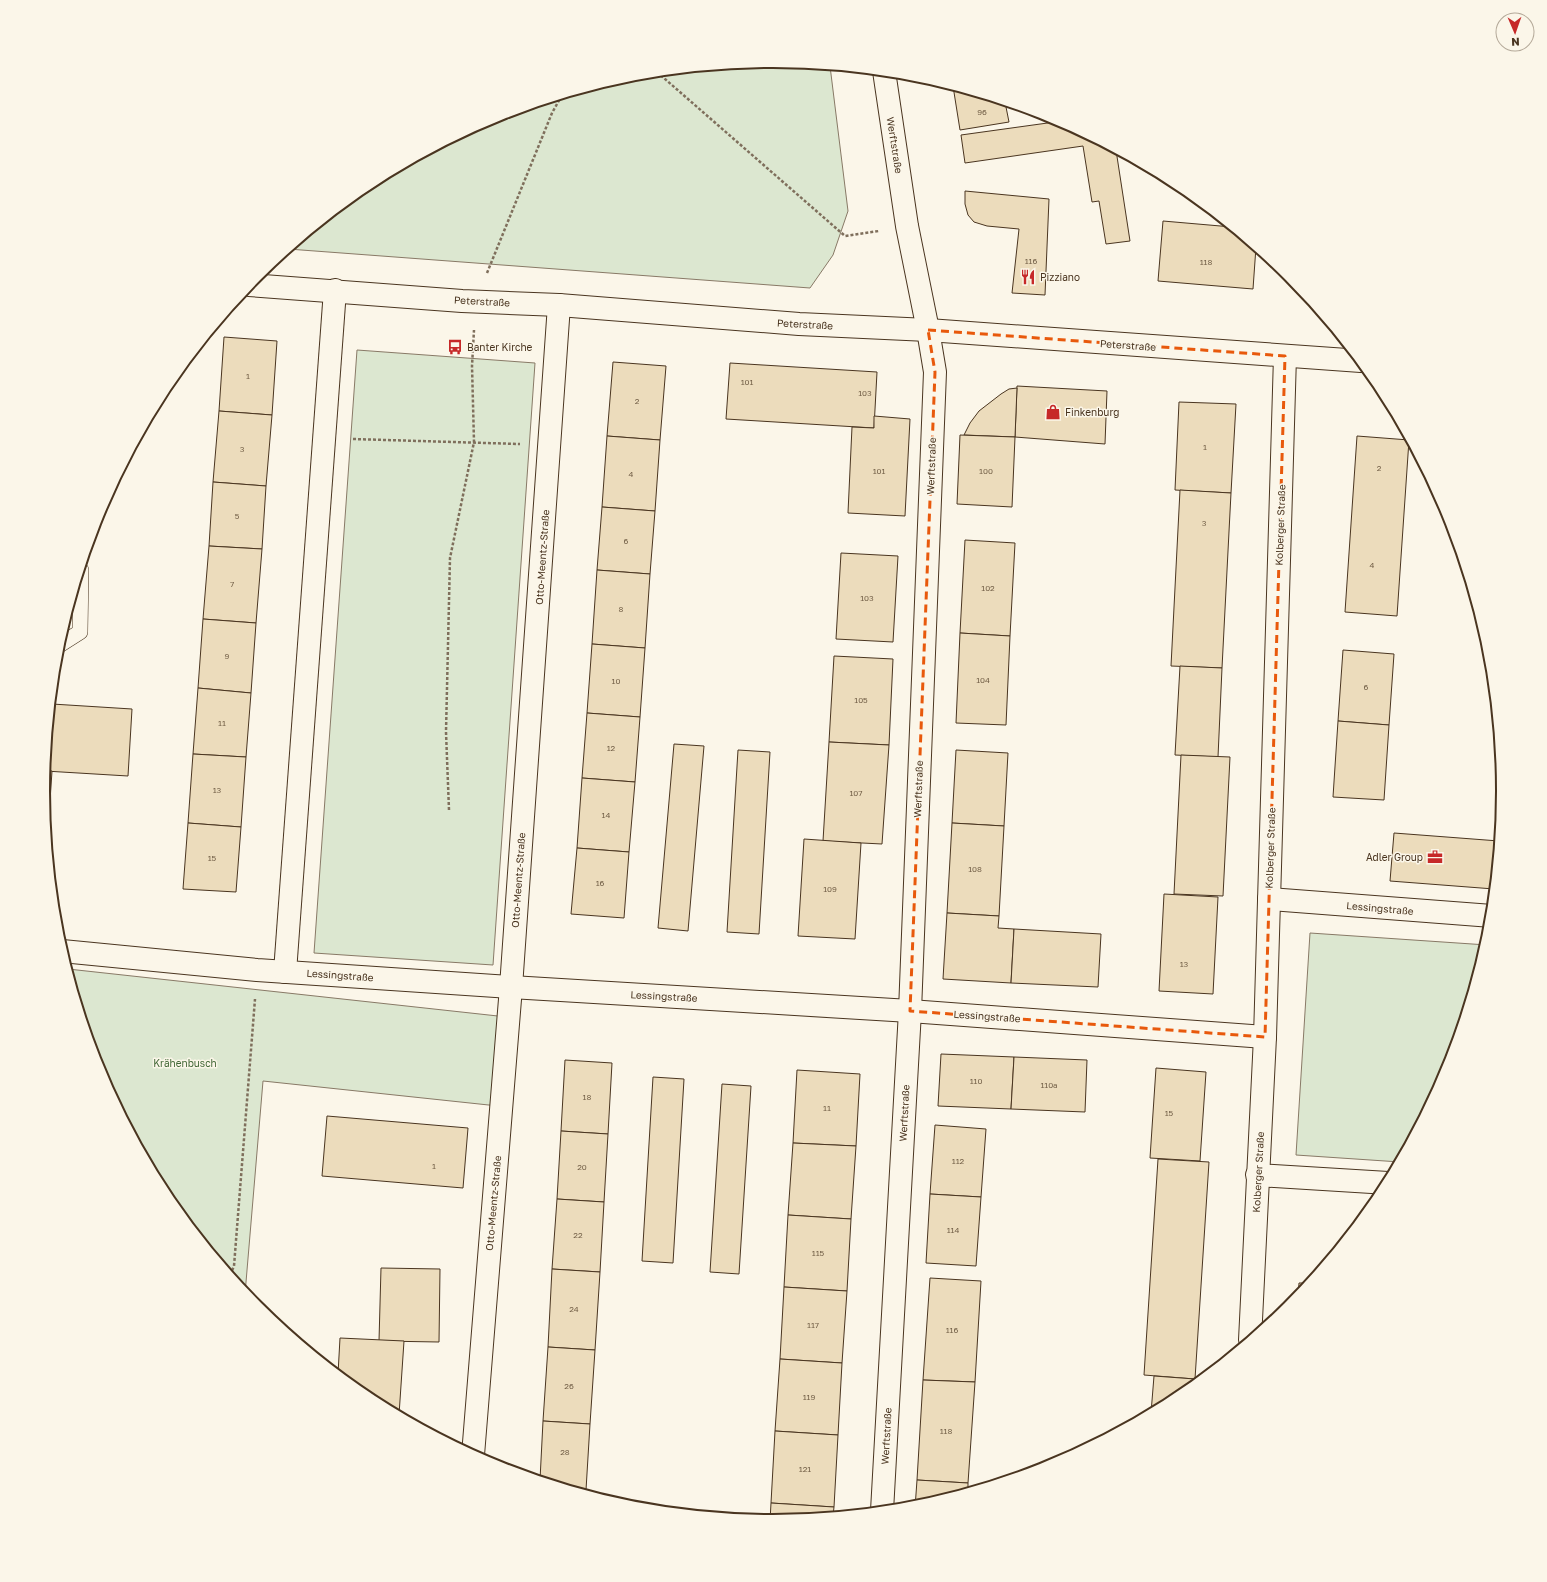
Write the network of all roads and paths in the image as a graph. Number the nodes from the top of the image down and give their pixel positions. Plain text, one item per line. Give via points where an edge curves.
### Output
1 (662, 77) edge
2 (885, 77) edge
3 (559, 100) edge
4 (907, 226) junction
5 (256, 285) edge
6 (335, 290) junction
7 (476, 301) junction
8 (559, 305) junction
9 (928, 330) junction
10 (1285, 356) junction
11 (1351, 356) edge
12 (325, 438) junction
13 (474, 442) junction
14 (550, 445) junction
15 (81, 584) edge
16 (66, 641) edge
17 (449, 810) dead end
18 (1269, 899) junction
19 (1486, 916) edge
20 (69, 952) edge
21 (257, 970) junction
22 (285, 972) junction
23 (511, 987) junction
24 (910, 1011) junction
25 (1265, 1037) junction
26 (1257, 1175) junction
27 (1381, 1183) edge
28 (232, 1270) edge
29 (1250, 1336) edge
30 (474, 1449) edge
31 (882, 1506) edge

1 - 4 path via 845,236
2 - 4 street, Werftstraße
3 - 7 path
4 - 9 street, Werftstraße
5 - 6 street, Peterstraße
6 - 7 street, Peterstraße
6 - 12 street
7 - 8 street, Peterstraße
7 - 13 path via 472,366
8 - 9 street, Peterstraße via 799,324
8 - 14 street, Otto-Meentz-Straße
9 - 10 street, Peterstraße
9 - 24 street, Werftstraße via 934,379
10 - 11 street, Peterstraße
10 - 18 street, Kolberger Straße
12 - 13 path
12 - 22 street
13 - 14 path
13 - 17 path via 450,558 446,732
14 - 23 street, Otto-Meentz-Straße
15 - 16 lane via 80,632
18 - 19 street, Lessingstraße
18 - 25 street, Kolberger Straße
20 - 21 street, Lessingstraße
21 - 22 street, Lessingstraße
21 - 28 path
22 - 23 street, Lessingstraße
23 - 24 street, Lessingstraße
23 - 30 street, Otto-Meentz-Straße
24 - 25 street, Lessingstraße
24 - 31 street, Werftstraße
25 - 26 street, Kolberger Straße
26 - 27 street
26 - 29 street, Kolberger Straße

